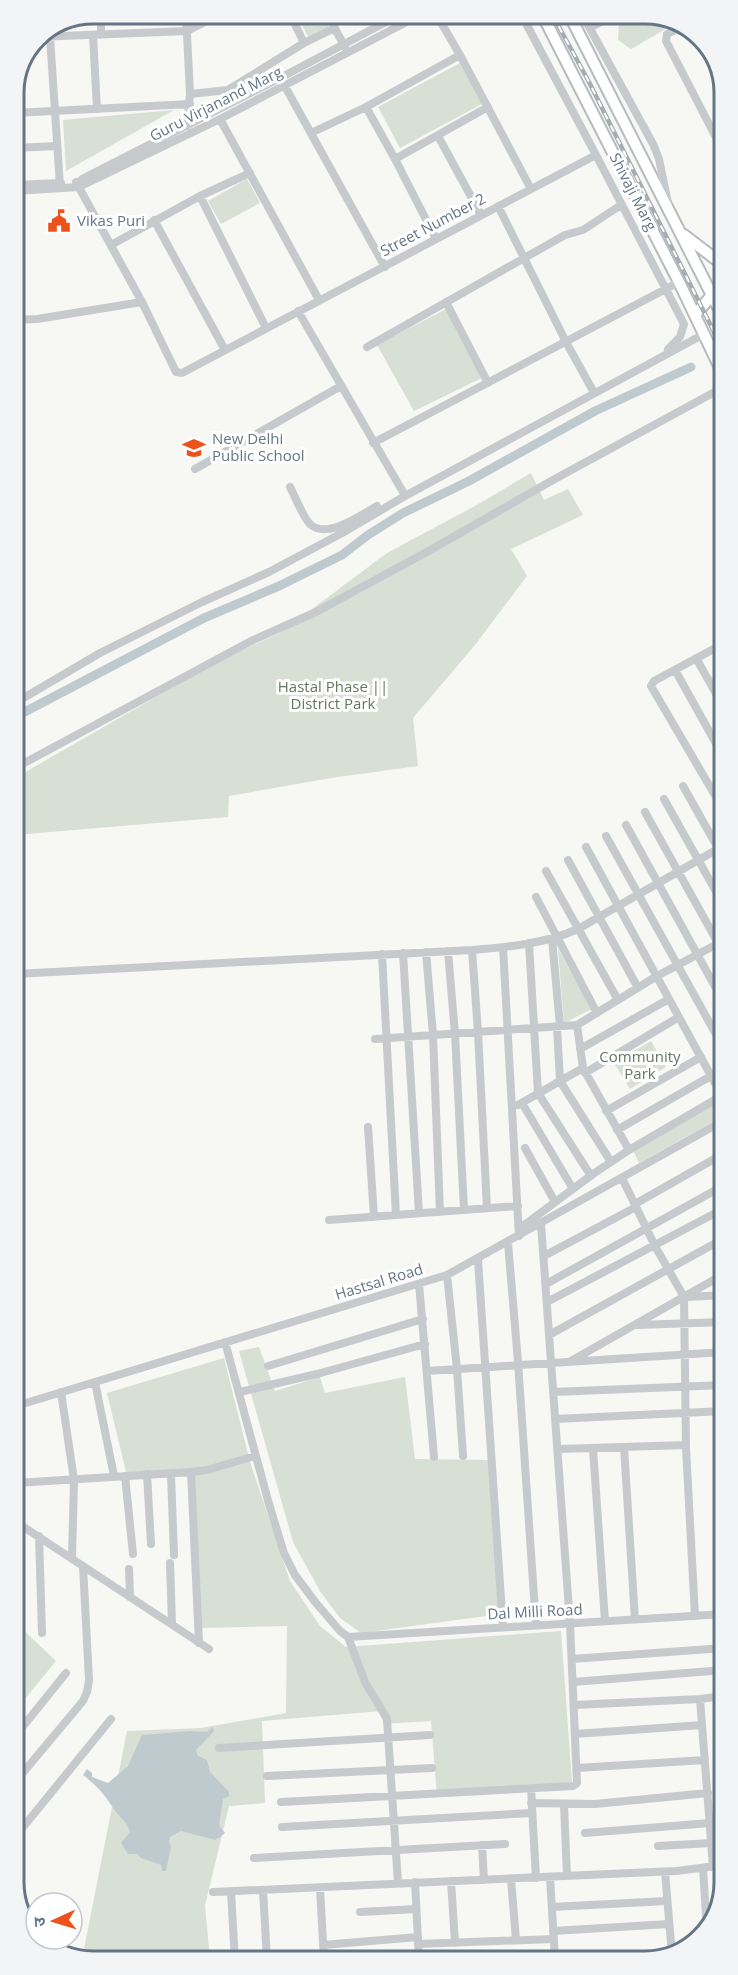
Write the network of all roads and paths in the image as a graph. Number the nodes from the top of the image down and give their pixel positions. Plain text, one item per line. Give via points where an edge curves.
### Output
1 (99, 24) edge
2 (187, 24) edge
3 (201, 24) edge
4 (295, 24) edge
5 (333, 24) edge
6 (385, 24) edge
7 (400, 24) edge
8 (442, 24) edge
9 (527, 24) edge
10 (547, 24) edge
11 (574, 24) edge
12 (588, 24) edge
13 (597, 24) edge
14 (335, 28) junction
15 (590, 28) junction
16 (187, 31) junction
17 (674, 31) edge
18 (97, 35) junction
19 (54, 37) edge
20 (50, 40) edge
21 (304, 43) junction
22 (346, 48) junction
23 (460, 55) junction
24 (282, 82) junction
25 (190, 99) junction
26 (366, 106) junction
27 (488, 107) junction
28 (97, 109) junction
29 (55, 111) junction
30 (24, 113) edge
31 (220, 119) junction
32 (187, 126) junction
33 (310, 133) junction
34 (714, 134) edge
35 (438, 136) junction
36 (57, 146) junction
37 (24, 148) edge
38 (596, 155) junction
39 (395, 159) junction
40 (250, 173) junction
41 (78, 184) junction
42 (24, 185) edge
43 (60, 185) junction
44 (531, 189) junction
45 (24, 190) edge
46 (200, 196) junction
47 (621, 205) junction
48 (498, 206) junction
49 (669, 211) junction
50 (481, 215) junction
51 (154, 220) junction
52 (681, 233) junction
53 (436, 239) junction
54 (111, 245) junction
55 (714, 258) edge
56 (525, 259) junction
57 (385, 267) junction
58 (679, 282) junction
59 (714, 287) edge
60 (666, 289) junction
61 (714, 295) edge
62 (319, 300) junction
63 (142, 302) junction
64 (446, 302) junction
65 (298, 311) junction
66 (714, 313) edge
67 (695, 315) junction
68 (24, 320) edge
69 (266, 328) junction
70 (704, 334) junction
71 (566, 342) junction
72 (367, 347) dead end
73 (225, 350) junction
74 (714, 355) edge
75 (488, 383) junction
76 (341, 386) junction
77 (592, 389) junction
78 (714, 392) edge
79 (373, 443) junction
80 (195, 469) dead end
81 (290, 487) dead end
82 (403, 492) junction
83 (714, 649) edge
84 (696, 658) junction
85 (675, 670) junction
86 (714, 690) edge
87 (24, 698) edge
88 (714, 740) edge
89 (24, 763) edge
90 (683, 786) dead end
91 (714, 794) edge
92 (664, 799) dead end
93 (645, 812) dead end
94 (626, 825) dead end
95 (606, 836) dead end
96 (714, 838) edge
97 (586, 847) dead end
98 (714, 853) edge
99 (568, 860) dead end
100 (699, 860) junction
101 (546, 871) dead end
102 (678, 872) junction
103 (659, 883) junction
104 (714, 888) edge
105 (639, 894) junction
106 (536, 897) dead end
107 (618, 906) junction
108 (598, 918) junction
109 (578, 929) junction
110 (714, 932) edge
111 (554, 939) junction
112 (530, 943) junction
113 (503, 947) junction
114 (714, 948) edge
115 (472, 950) junction
116 (448, 951) junction
117 (426, 952) junction
118 (404, 953) junction
119 (382, 954) junction
120 (698, 955) junction
121 (678, 966) junction
122 (24, 974) edge
123 (657, 976) junction
124 (714, 984) edge
125 (638, 988) junction
126 (669, 999) junction
127 (618, 1000) junction
128 (597, 1013) junction
129 (680, 1017) junction
130 (577, 1025) junction
131 (558, 1026) junction
132 (534, 1028) junction
133 (508, 1030) junction
134 (714, 1031) edge
135 (478, 1032) junction
136 (455, 1034) junction
137 (433, 1035) junction
138 (408, 1037) junction
139 (387, 1038) junction
140 (375, 1039) dead end
141 (580, 1049) junction
142 (701, 1057) junction
143 (584, 1071) junction
144 (712, 1076) junction
145 (714, 1080) edge
146 (560, 1081) junction
147 (538, 1093) junction
148 (714, 1100) edge
149 (522, 1103) junction
150 (513, 1108) junction
151 (606, 1111) junction
152 (714, 1126) edge
153 (368, 1127) dead end
154 (617, 1130) junction
155 (525, 1148) dead end
156 (629, 1150) junction
157 (714, 1159) edge
158 (611, 1162) junction
159 (591, 1176) junction
160 (622, 1178) junction
161 (573, 1189) junction
162 (714, 1191) edge
163 (555, 1202) junction
164 (518, 1206) junction
165 (635, 1206) junction
166 (487, 1208) junction
167 (464, 1210) junction
168 (440, 1212) junction
169 (419, 1213) junction
170 (714, 1214) edge
171 (396, 1215) junction
172 (374, 1217) junction
173 (329, 1220) dead end
174 (541, 1224) junction
175 (646, 1228) junction
176 (519, 1233) junction
177 (508, 1243) junction
178 (714, 1244) edge
179 (655, 1246) junction
180 (544, 1256) junction
181 (478, 1260) junction
182 (668, 1269) junction
183 (447, 1275) junction
184 (714, 1280) edge
185 (419, 1284) junction
186 (546, 1284) junction
187 (714, 1296) edge
188 (684, 1297) junction
189 (547, 1302) junction
190 (423, 1319) junction
191 (714, 1323) edge
192 (685, 1324) junction
193 (633, 1325) junction
194 (549, 1335) junction
195 (225, 1342) junction
196 (425, 1344) junction
197 (714, 1353) edge
198 (686, 1354) junction
199 (568, 1362) junction
200 (551, 1363) junction
201 (519, 1365) junction
202 (268, 1366) dead end
203 (486, 1367) junction
204 (457, 1369) junction
205 (427, 1371) junction
206 (95, 1382) junction
207 (714, 1386) edge
208 (686, 1387) junction
209 (61, 1392) junction
210 (240, 1392) junction
211 (554, 1392) junction
212 (24, 1404) edge
213 (714, 1412) edge
214 (686, 1413) junction
215 (555, 1419) junction
216 (686, 1444) junction
217 (624, 1447) junction
218 (593, 1448) junction
219 (558, 1449) junction
220 (255, 1456) junction
221 (434, 1456) dead end
222 (463, 1456) dead end
223 (191, 1472) junction
224 (147, 1474) junction
225 (171, 1474) junction
226 (114, 1476) junction
227 (124, 1476) junction
228 (74, 1480) junction
229 (24, 1483) edge
230 (24, 1527) edge
231 (39, 1536) junction
232 (151, 1544) dead end
233 (134, 1554) dead end
234 (72, 1559) junction
235 (82, 1566) junction
236 (129, 1569) dead end
237 (130, 1597) junction
238 (714, 1615) edge
239 (695, 1616) junction
240 (635, 1620) junction
241 (605, 1621) junction
242 (172, 1624) junction
243 (570, 1624) junction
244 (536, 1626) junction
245 (503, 1628) junction
246 (42, 1633) dead end
247 (348, 1637) junction
248 (199, 1643) junction
249 (714, 1648) edge
250 (209, 1649) dead end
251 (572, 1659) junction
252 (714, 1671) edge
253 (66, 1673) dead end
254 (573, 1682) junction
255 (714, 1697) edge
256 (700, 1699) junction
257 (574, 1705) junction
258 (111, 1719) dead end
259 (24, 1725) edge
260 (702, 1725) junction
261 (575, 1734) junction
262 (430, 1735) dead end
263 (389, 1737) junction
264 (219, 1748) dead end
265 (705, 1760) junction
266 (432, 1768) dead end
267 (577, 1768) junction
268 (390, 1769) junction
269 (24, 1771) edge
270 (267, 1776) dead end
271 (531, 1788) junction
272 (708, 1793) junction
273 (392, 1795) junction
274 (281, 1802) dead end
275 (531, 1803) junction
276 (564, 1804) junction
277 (532, 1813) junction
278 (393, 1821) junction
279 (710, 1823) junction
280 (24, 1826) edge
281 (282, 1827) dead end
282 (585, 1833) dead end
283 (711, 1843) junction
284 (505, 1844) dead end
285 (482, 1845) junction
286 (658, 1846) dead end
287 (395, 1850) junction
288 (254, 1858) dead end
289 (713, 1867) joint
290 (703, 1868) junction
291 (665, 1872) junction
292 (567, 1876) junction
293 (550, 1877) junction
294 (536, 1878) junction
295 (512, 1879) junction
296 (484, 1880) junction
297 (451, 1881) junction
298 (415, 1882) junction
299 (398, 1883) junction
300 (320, 1888) junction
301 (263, 1890) junction
302 (213, 1892) dead end
303 (231, 1892) junction
304 (667, 1901) junction
305 (552, 1907) junction
306 (416, 1909) junction
307 (360, 1912) dead end
308 (705, 1916) edge
309 (669, 1924) junction
310 (554, 1935) junction
311 (516, 1940) junction
312 (418, 1941) junction
313 (455, 1943) junction
314 (323, 1945) junction
315 (671, 1946) edge
316 (234, 1951) edge
317 (266, 1951) edge
318 (323, 1951) edge
319 (419, 1951) edge
320 (555, 1951) edge

1 - 18 street
2 - 16 street
3 - 16 street
4 - 21 street
5 - 14 street
6 - 22 street, Guru Virjanand Marg
7 - 22 street, Guru Virjanand Marg
8 - 23 street
9 - 38 street
10 - 58 main road, Shivaji Marg
11 - 49 main road, Shivaji Marg
12 - 15 street
13 - 15 street
14 - 21 street
14 - 22 street
15 - 49 street via 653,144
16 - 18 street
16 - 25 street
17 - 34 street via 667,34 666,41
18 - 19 street
18 - 28 street
20 - 29 street
21 - 25 street via 228,90
22 - 24 street, Guru Virjanand Marg
23 - 26 street
23 - 27 street
24 - 31 street, Guru Virjanand Marg
24 - 32 street, Guru Virjanand Marg
24 - 33 street
25 - 28 street
25 - 32 street
26 - 33 street
26 - 39 street
27 - 35 street
27 - 44 street
28 - 29 street
29 - 30 street
29 - 36 street
31 - 40 street
31 - 41 street, Guru Virjanand Marg
32 - 41 street, Guru Virjanand Marg
33 - 57 street
35 - 39 street
35 - 50 street
36 - 37 street
36 - 43 street
38 - 44 street, Street Number 2
38 - 47 street
39 - 53 street
40 - 46 street
40 - 62 street
41 - 43 street, Guru Virjanand Marg
41 - 54 street
42 - 43 street, Guru Virjanand Marg
43 - 45 street, Guru Virjanand Marg
44 - 48 street, Street Number 2
46 - 51 street
46 - 69 street
47 - 56 street via 584,230 565,235
47 - 60 street
48 - 50 street, Street Number 2
48 - 56 street
49 - 52 main road, Shivaji Marg
50 - 53 street, Street Number 2
51 - 54 street
51 - 73 street
52 - 55 main road
52 - 59 main road, Shivaji Marg
53 - 57 street, Street Number 2
54 - 63 street
56 - 64 street
56 - 71 street
57 - 62 street, Street Number 2
58 - 60 street
58 - 67 main road, Shivaji Marg
60 - 71 street
60 - 77 street via 684,324 681,337
61 - 67 main road
62 - 65 street, Street Number 2
63 - 68 street
63 - 73 street, Street Number 2 via 178,373
64 - 72 street
64 - 75 street
65 - 69 street, Street Number 2
65 - 76 street
66 - 67 main road
67 - 70 main road, Shivaji Marg
69 - 73 street, Street Number 2
70 - 74 main road, Shivaji Marg
70 - 87 street via 344,532 100,653
71 - 75 street
71 - 77 street
75 - 79 street
76 - 79 street
76 - 80 street
77 - 82 street
78 - 89 street via 425,554 316,612 250,641
79 - 82 street
81 - 82 street via 310,525 329,530
83 - 84 street
84 - 85 street
84 - 86 street
85 - 88 street
85 - 91 street via 654,681 652,688
90 - 96 street
92 - 100 street
93 - 102 street
94 - 103 street
95 - 105 street
97 - 107 street
98 - 100 street
99 - 108 street
100 - 102 street
100 - 104 street
101 - 109 street
102 - 103 street
102 - 110 street
103 - 105 street
103 - 120 street
105 - 107 street
105 - 121 street
106 - 111 street
107 - 108 street
107 - 123 street
108 - 109 street
108 - 125 street
109 - 111 street
109 - 127 street
111 - 112 street
111 - 128 street
111 - 131 street
112 - 113 street
112 - 132 street
113 - 115 street
113 - 133 street
114 - 120 street
115 - 116 street
115 - 135 street
116 - 117 street
116 - 136 street
117 - 118 street
117 - 137 street
118 - 119 street
118 - 138 street
119 - 122 street
119 - 139 street
120 - 121 street
120 - 124 street
121 - 123 street
121 - 134 street
123 - 125 street
123 - 126 street
125 - 127 street
126 - 129 street
126 - 141 street
127 - 128 street
128 - 130 street
129 - 142 street
129 - 143 street
130 - 131 street
130 - 141 street
131 - 132 street
131 - 146 street
132 - 133 street
132 - 147 street
133 - 135 street
133 - 150 street
135 - 136 street
135 - 166 street
136 - 137 street
136 - 167 street
137 - 138 street
137 - 168 street
138 - 139 street
138 - 169 street
139 - 140 street
139 - 171 street
141 - 143 street
142 - 144 street
142 - 151 street
143 - 146 street
143 - 151 street
144 - 145 street
144 - 154 street
146 - 147 street
146 - 158 street
147 - 149 street
147 - 159 street
148 - 156 street
149 - 150 street
149 - 161 street
150 - 164 street
151 - 154 street
152 - 160 street, Hastsal Road
153 - 172 street
154 - 156 street
155 - 163 street
156 - 158 street
157 - 165 street
158 - 159 street
159 - 161 street
160 - 165 street
160 - 174 street, Hastsal Road
161 - 163 street
162 - 175 street
163 - 176 street
164 - 166 street
164 - 176 street
165 - 175 street
165 - 180 street
166 - 167 street
167 - 168 street
168 - 169 street
169 - 171 street
170 - 179 street
171 - 172 street
172 - 173 street
174 - 176 street, Hastsal Road
174 - 180 street
175 - 179 street
175 - 186 street
176 - 177 street, Hastsal Road
177 - 181 street, Hastsal Road
177 - 201 street
178 - 182 street
179 - 182 street
179 - 189 street
180 - 186 street
181 - 183 street, Hastsal Road
181 - 203 street
182 - 188 street
182 - 194 street
183 - 185 street, Hastsal Road
183 - 204 street
184 - 188 street
185 - 190 street
185 - 195 street, Hastsal Road
186 - 189 street
187 - 188 street
188 - 192 street
188 - 193 street
189 - 194 street
190 - 196 street
190 - 202 street
191 - 192 street
192 - 193 street
192 - 198 street
193 - 199 street
194 - 200 street
195 - 206 street, Hastsal Road
195 - 210 street
196 - 205 street
196 - 210 street
197 - 198 street
198 - 199 street
198 - 208 street
199 - 200 street
200 - 201 street
200 - 211 street
201 - 203 street
201 - 244 street
203 - 204 street
203 - 245 street
204 - 205 street
204 - 222 street
205 - 221 street
206 - 209 street, Hastsal Road
206 - 226 street
207 - 208 street
208 - 211 street
208 - 214 street
209 - 212 street, Hastsal Road
209 - 228 street
210 - 220 street
211 - 215 street
213 - 214 street
214 - 215 street
214 - 216 street
215 - 219 street
216 - 217 street
216 - 239 street
217 - 218 street
217 - 240 street
218 - 219 street
218 - 241 street
219 - 243 street
220 - 223 street
220 - 247 street via 289,1564 316,1603
223 - 225 street
223 - 248 street
224 - 225 street
224 - 227 street
224 - 232 street
225 - 242 street
226 - 227 street
226 - 228 street
227 - 233 street
228 - 229 street
228 - 234 street
230 - 231 street
231 - 234 street
231 - 246 street
234 - 235 street
235 - 237 street
235 - 269 street via 87,1692
236 - 237 street
237 - 242 street
238 - 239 street, Dal Milli Road
239 - 240 street, Dal Milli Road
240 - 241 street, Dal Milli Road
241 - 243 street, Dal Milli Road
242 - 248 street
243 - 244 street, Dal Milli Road
243 - 251 street
244 - 245 street, Dal Milli Road
245 - 247 street, Dal Milli Road
247 - 263 street via 365,1682 385,1713
248 - 250 street
249 - 251 street
251 - 254 street
252 - 254 street
253 - 259 street
254 - 257 street
255 - 256 street
256 - 257 street
256 - 260 street
257 - 261 street
258 - 280 street
260 - 261 street
260 - 265 street
261 - 267 street
262 - 263 street
263 - 264 street
263 - 268 street
265 - 267 street
265 - 272 street
266 - 268 street
267 - 271 street via 578,1781 573,1786
268 - 270 street
268 - 273 street
271 - 273 street
271 - 275 street
272 - 276 street
272 - 279 street
273 - 274 street
273 - 278 street
275 - 276 street
275 - 277 street
276 - 292 street
277 - 278 street
277 - 294 street
278 - 281 street
278 - 287 street
279 - 282 street
279 - 283 street
283 - 286 street
283 - 289 street
284 - 285 street
285 - 287 street
285 - 296 street
287 - 288 street
287 - 299 street
289 - 290 street
290 - 291 street
290 - 308 street
291 - 292 street
291 - 304 street
292 - 293 street
293 - 294 street
293 - 305 street
294 - 295 street
295 - 296 street
295 - 311 street
296 - 297 street
297 - 298 street
297 - 313 street
298 - 299 street
298 - 306 street
299 - 300 street
300 - 301 street
300 - 314 street
301 - 303 street
301 - 317 street
302 - 303 street
303 - 316 street
304 - 305 street
304 - 309 street
305 - 310 street
306 - 307 street
306 - 312 street
309 - 310 street
309 - 315 street
310 - 311 street
310 - 320 street
311 - 313 street
312 - 313 street
312 - 314 street
312 - 319 street
314 - 318 street

